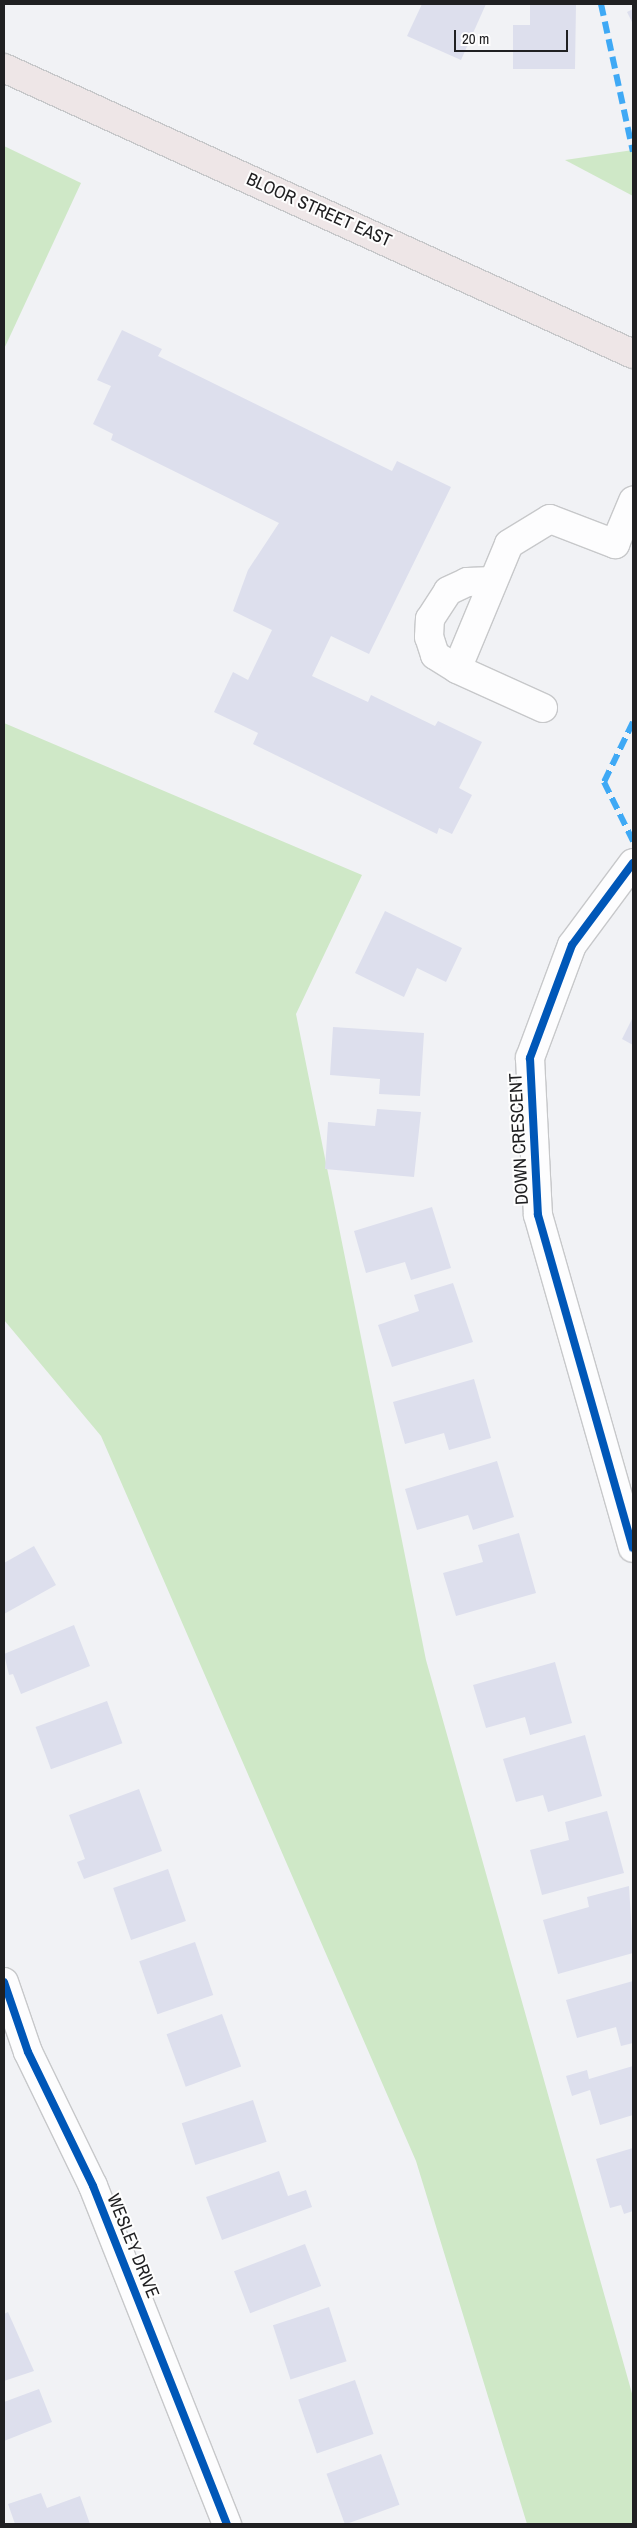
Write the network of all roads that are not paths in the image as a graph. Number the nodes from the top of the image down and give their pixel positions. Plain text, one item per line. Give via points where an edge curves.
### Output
1 (4, 68) edge
2 (633, 354) edge
3 (633, 501) edge
4 (493, 581) junction
5 (456, 669) junction
6 (543, 708) dead end
7 (633, 863) edge
8 (633, 1548) edge
9 (4, 1982) edge
10 (227, 2524) edge

1 - 2 main road, BLOOR STREET EAST
3 - 4 street via 615,544 550,519 509,544
4 - 5 street
4 - 5 street via 467,582 448,591 430,619 429,638 435,655
5 - 6 street
7 - 8 street, DOWN CRESCENT via 572,944 530,1058 538,1215
9 - 10 street, WESLEY DRIVE via 28,2052 93,2186

